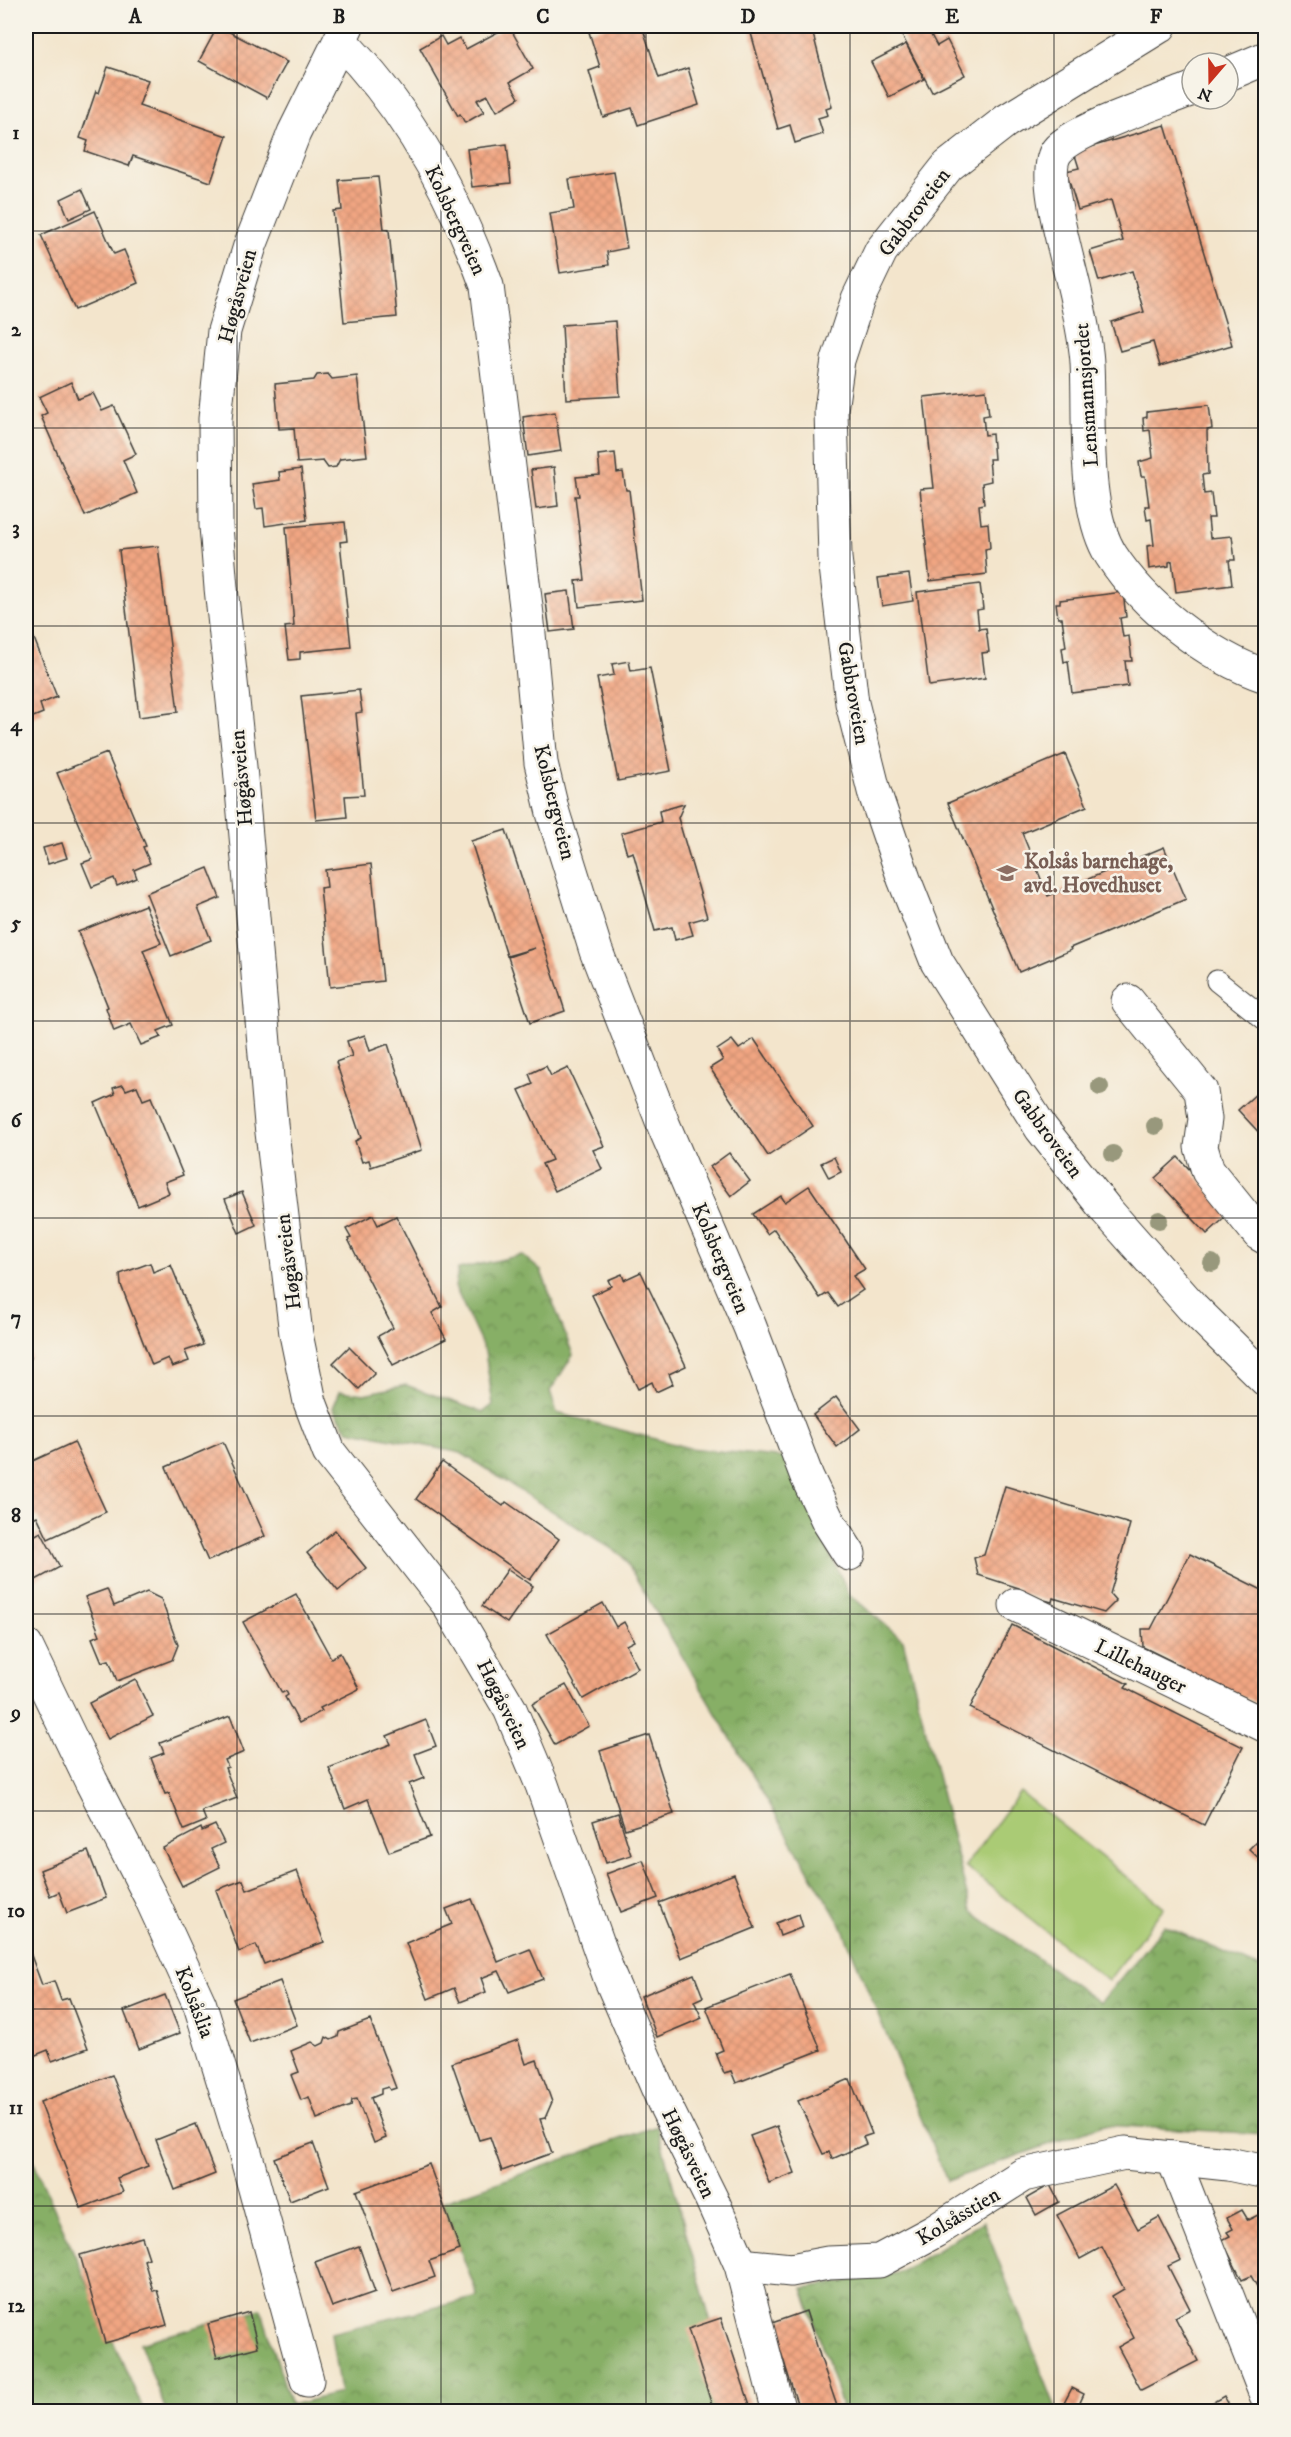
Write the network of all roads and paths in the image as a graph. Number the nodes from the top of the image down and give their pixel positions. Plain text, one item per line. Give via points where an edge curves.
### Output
1 (1160, 26) edge
2 (343, 33) edge
3 (1266, 58) edge
4 (1240, 69) edge
5 (1180, 94) edge
6 (1266, 676) edge
7 (1217, 981) dead end
8 (1128, 1001) dead end
9 (1266, 1020) edge
10 (1266, 1238) edge
11 (1266, 1380) edge
12 (849, 1554) dead end
13 (1016, 1605) dead end
14 (26, 1646) edge
15 (1266, 1726) edge
16 (1173, 2158) junction
17 (1266, 2172) edge
18 (741, 2265) junction
19 (307, 2380) dead end
20 (1266, 2395) edge
21 (779, 2412) edge

1 - 11 street, Gabbroveien via 1006,121 948,166 881,251 858,299 838,360 831,410 835,558 852,703 874,791 937,962 1041,1128 1107,1211 1192,1307
2 - 12 street, Kolsbergveien via 444,184 487,286 527,611 541,763 553,813 596,951 660,1116 750,1327 807,1477
2 - 18 street, Høgåsveien via 294,133 250,246 224,331 215,419 221,588 271,1124 296,1334 310,1402 329,1452 448,1604 510,1709 542,1785 610,1978
3 - 4 street
5 - 6 street, Lensmannsjordet via 1079,132 1056,152 1051,179 1087,361 1089,448 1096,516 1110,554 1158,609 1211,651
7 - 9 lane
8 - 10 street via 1201,1091 1205,1119 1201,1147 1208,1171
13 - 15 street, Lillehauger
14 - 19 street, Kolsåslia via 200,2006 245,2152
16 - 17 street, Kolsåsstien
16 - 18 street, Kolsåsstien via 1125,2153 1023,2175 879,2261 828,2263 792,2270
16 - 20 street
18 - 21 street, Høgåsveien

